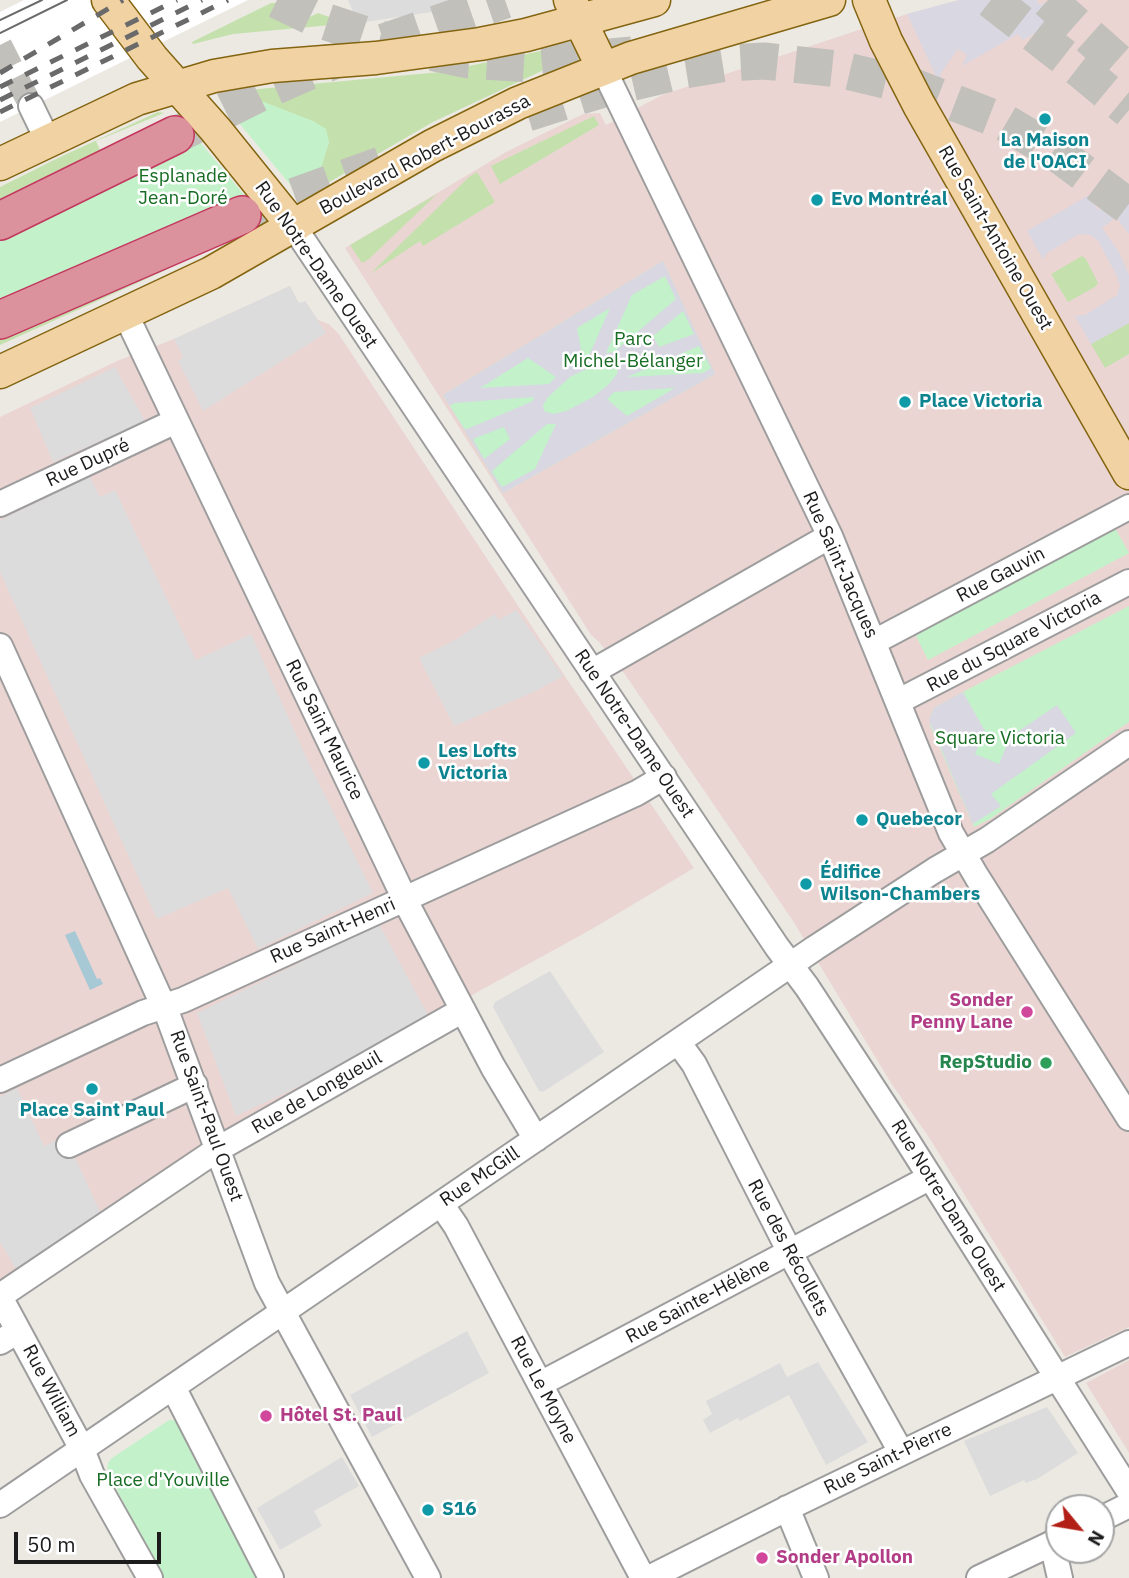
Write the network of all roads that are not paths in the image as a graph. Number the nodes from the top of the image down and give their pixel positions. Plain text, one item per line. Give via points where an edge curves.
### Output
1 (108, 0) edge
2 (654, 0) edge
3 (829, 0) edge
4 (869, 0) edge
5 (575, 10) edge
6 (603, 68) junction
7 (177, 86) junction
8 (31, 106) tunnel mouth
9 (176, 135) tunnel mouth
10 (48, 141) junction
11 (0, 164) edge
12 (242, 215) tunnel mouth
13 (0, 221) edge
14 (294, 227) junction
15 (126, 315) junction
16 (0, 320) edge
17 (0, 372) edge
18 (176, 421) junction
19 (1129, 473) edge
20 (0, 504) edge
21 (1129, 507) edge
22 (830, 536) junction
23 (1129, 582) edge
24 (874, 642) junction
25 (0, 646) edge
26 (592, 672) junction
27 (899, 701) junction
28 (1129, 743) edge
29 (664, 777) junction
30 (963, 854) junction
31 (405, 899) junction
32 (790, 966) junction
33 (164, 1006) junction
34 (463, 1010) junction
35 (678, 1042) junction
36 (0, 1080) edge
37 (195, 1085) junction
38 (1129, 1118) edge
39 (536, 1139) junction
40 (69, 1145) dead end
41 (218, 1149) junction
42 (929, 1178) junction
43 (441, 1204) junction
44 (790, 1252) junction
45 (0, 1297) edge
46 (282, 1312) junction
47 (9, 1336) edge
48 (1129, 1343) edge
49 (1056, 1378) junction
50 (540, 1384) junction
51 (173, 1387) junction
52 (82, 1449) junction
53 (901, 1452) junction
54 (1129, 1491) edge
55 (0, 1505) edge
56 (787, 1508) junction
57 (1045, 1547) edge
58 (150, 1578) edge
59 (271, 1578) edge
60 (428, 1578) edge
61 (643, 1578) edge
62 (649, 1578) edge
63 (816, 1578) edge
64 (979, 1578) edge

1 - 7 main road, Rue Notre-Dame Ouest
2 - 5 main road
3 - 6 main road, Boulevard Robert-Bourassa
4 - 19 main road, Rue Saint-Antoine Ouest via 919,105
5 - 6 main road, Rue Saint-Jacques
5 - 7 main road via 468,46 272,66
6 - 14 main road, Boulevard Robert-Bourassa via 478,122
6 - 22 street, Rue Saint-Jacques
7 - 10 main road
7 - 14 main road, Rue Notre-Dame Ouest
8 - 10 street
9 - 13 highway
10 - 11 main road
12 - 16 highway
14 - 15 main road, Boulevard Robert-Bourassa
14 - 26 street, Rue Notre-Dame Ouest
15 - 17 main road, Boulevard Robert-Bourassa
15 - 18 street, Rue Saint Maurice
18 - 20 street, Rue Dupré
18 - 31 street, Rue Saint Maurice
21 - 24 street, Rue Gauvin
22 - 24 street, Rue Saint-Jacques
22 - 26 street
23 - 27 street, Rue du Square Victoria
24 - 27 street, Rue Saint-Jacques
25 - 33 street, Rue Saint-Paul Ouest
26 - 29 street, Rue Notre-Dame Ouest
27 - 30 street, Rue Saint-Jacques
28 - 30 street
29 - 31 street, Rue Saint-Henri
29 - 32 street, Rue Notre-Dame Ouest
30 - 32 street, Rue McGill
30 - 38 street, Rue Saint-Jacques
31 - 33 street, Rue Saint-Henri
31 - 34 street, Rue Saint Maurice
32 - 35 street, Rue McGill
32 - 42 street, Rue Notre-Dame Ouest
33 - 36 street, Rue Saint-Henri
33 - 37 street, Rue Saint-Paul Ouest
34 - 39 street, Rue Saint Maurice
34 - 41 street, Rue de Longueuil
35 - 39 street, Rue McGill
35 - 44 street, Rue des Récollets via 694,1064
37 - 40 street
37 - 41 street, Rue Saint-Paul Ouest
39 - 43 street, Rue McGill
41 - 45 street, Rue de Longueuil
41 - 46 street, Rue Saint-Paul Ouest
42 - 44 street, Rue Sainte-Hélène
42 - 49 street, Rue Notre-Dame Ouest
43 - 46 street, Rue McGill
43 - 50 street, Rue Le Moyne
44 - 50 street, Rue Sainte-Hélène
44 - 53 street, Rue des Récollets
45 - 47 street, Rue William
46 - 51 street, Rue McGill
46 - 60 street, Rue Saint-Paul Ouest
47 - 52 street, Rue William
48 - 49 street, Rue Saint-Pierre
49 - 53 street, Rue Saint-Pierre
49 - 54 street, Rue Notre-Dame Ouest
50 - 61 street, Rue Le Moyne
51 - 52 street, Rue McGill
51 - 59 street
52 - 55 street, Rue McGill
52 - 58 street
53 - 56 street, Rue Saint-Pierre
56 - 62 street, Rue Saint-Pierre
56 - 63 street
57 - 64 street

